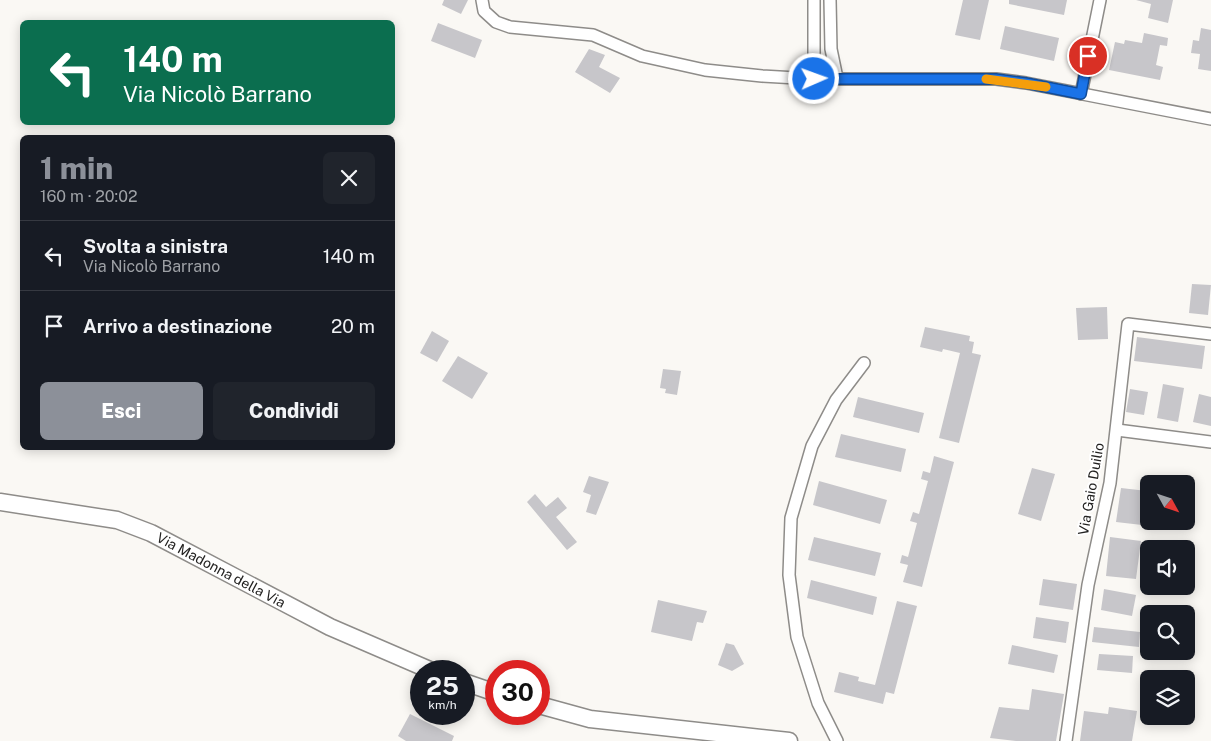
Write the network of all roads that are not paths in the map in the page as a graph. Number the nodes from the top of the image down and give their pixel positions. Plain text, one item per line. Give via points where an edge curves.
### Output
1 (482, 0) edge
2 (814, 0) edge
3 (830, 0) edge
4 (1100, 0) edge
5 (837, 78) junction
6 (814, 79) junction
7 (1081, 94) junction
8 (1211, 119) edge
9 (1211, 334) edge
10 (864, 363) dead end
11 (1116, 430) junction
12 (1211, 442) edge
13 (0, 502) edge
14 (410, 662) edge
15 (550, 708) edge
16 (789, 741) edge
17 (838, 741) edge
18 (1066, 741) edge

1 - 6 street via 484,11 496,22 510,27 593,35 642,56 682,66
2 - 6 street
3 - 5 street via 831,49
4 - 7 street
5 - 6 street
5 - 7 street via 996,79
7 - 8 street
9 - 11 street, Via Gaio Duilio via 1128,324
10 - 17 street via 836,400 812,446 791,518 789,575 797,637 818,703
11 - 12 street
11 - 18 street, Via Gaio Duilio via 1110,484 1088,585
13 - 14 street, Via Madonna della Via via 117,520 151,533 330,627
15 - 16 street via 590,719

